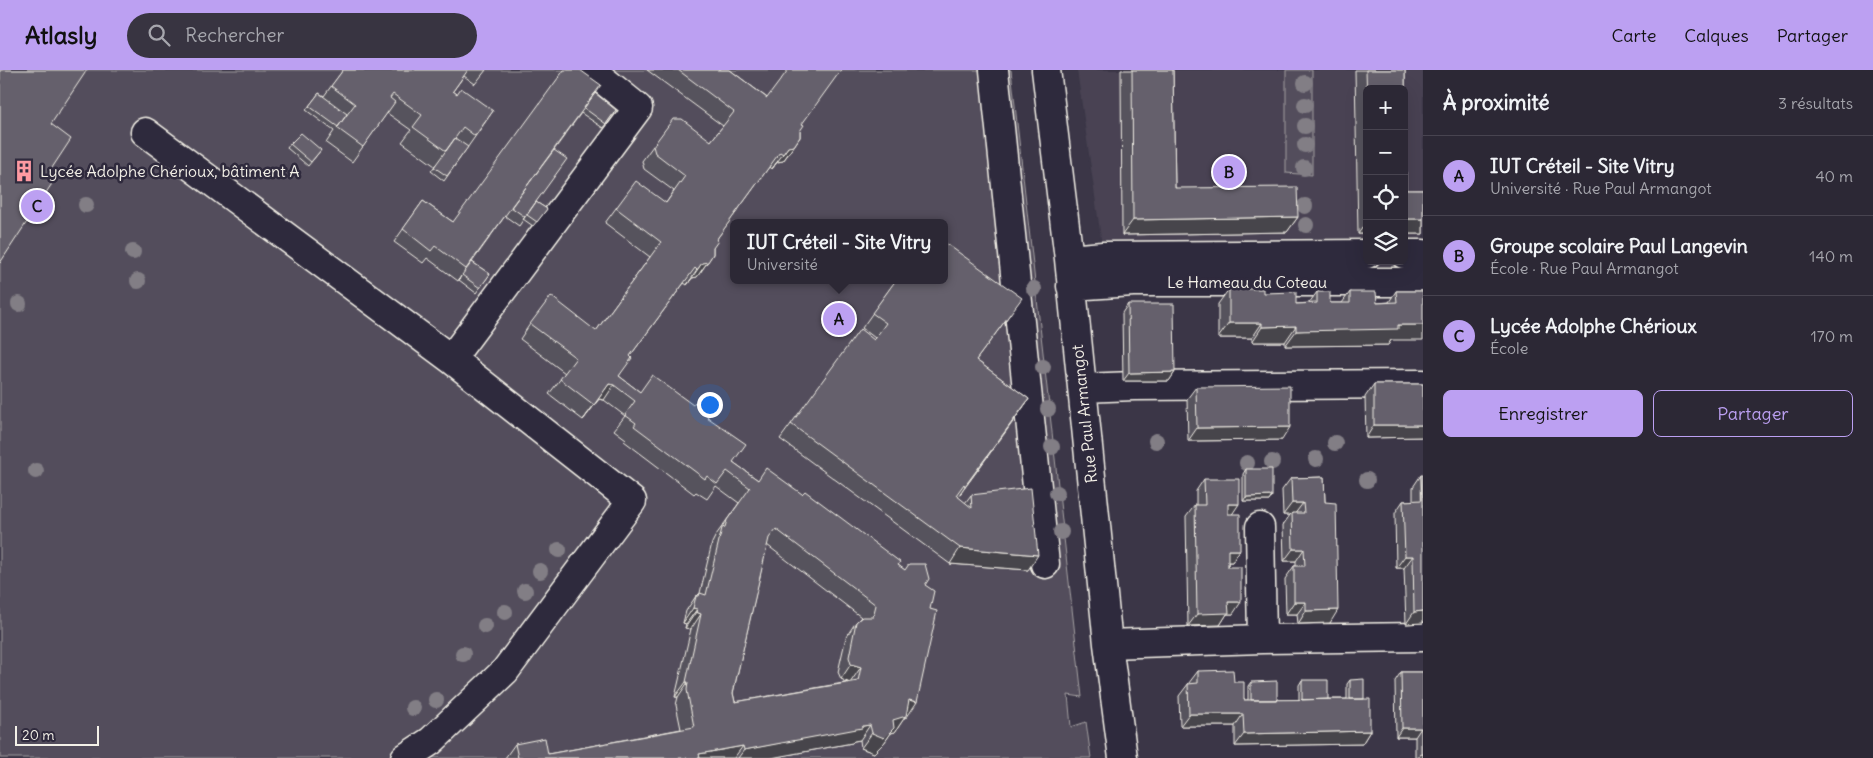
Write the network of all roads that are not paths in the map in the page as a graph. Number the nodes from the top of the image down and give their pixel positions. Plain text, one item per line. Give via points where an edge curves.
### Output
1 (590, 70) edge
2 (994, 70) edge
3 (1046, 70) edge
4 (145, 132) dead end
5 (1363, 254) edge
6 (1408, 254) edge
7 (1423, 254) edge
8 (1069, 259) junction
9 (1423, 282) edge
10 (1071, 286) junction
11 (451, 359) junction
12 (1423, 384) edge
13 (1082, 388) junction
14 (1260, 527) dead end
15 (1045, 564) dead end
16 (1423, 637) edge
17 (1262, 639) junction
18 (1108, 644) junction
19 (405, 758) edge
20 (1123, 758) edge

1 - 11 street via 638,108
2 - 15 street
3 - 8 street, Rue Paul Armangot
4 - 11 street
5 - 8 street
6 - 7 street
8 - 10 street, Rue Paul Armangot
9 - 10 street, Le Hameau du Coteau via 1133,282
10 - 13 street, Rue Paul Armangot
11 - 19 street via 632,501 505,671 431,741
12 - 13 street
13 - 18 street, Rue Paul Armangot
14 - 17 street
16 - 17 street
17 - 18 street
18 - 20 street, Rue Paul Armangot

